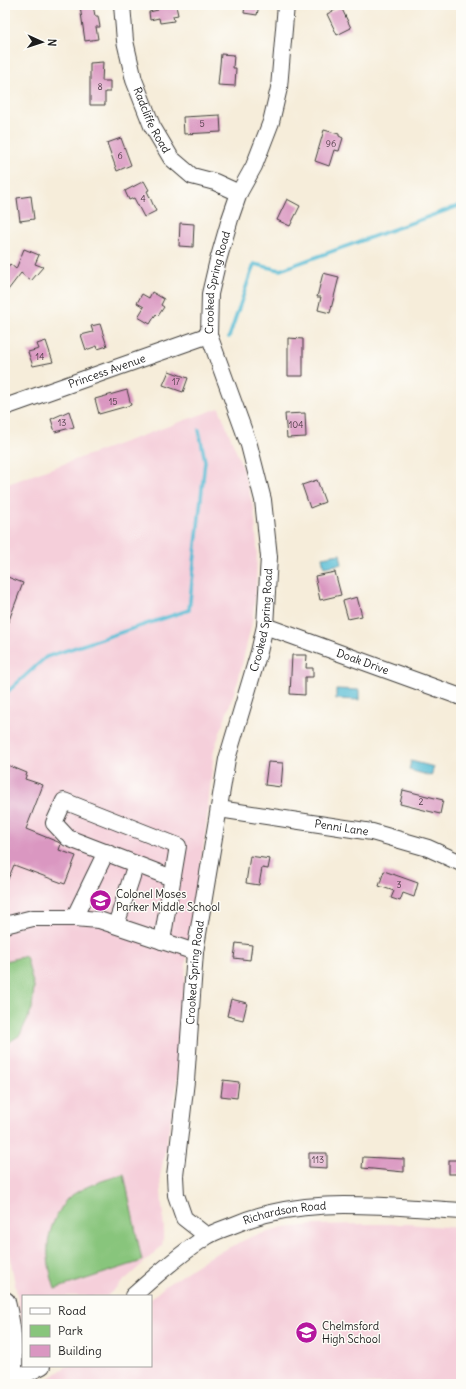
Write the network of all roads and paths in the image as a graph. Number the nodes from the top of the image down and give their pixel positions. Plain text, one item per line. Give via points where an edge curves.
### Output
1 (122, 5) edge
2 (286, 5) edge
3 (239, 193) junction
4 (209, 335) junction
5 (5, 407) edge
6 (264, 626) junction
7 (461, 697) edge
8 (219, 809) junction
9 (106, 852) junction
10 (461, 863) edge
11 (136, 864) junction
12 (172, 878) junction
13 (74, 918) junction
14 (5, 925) edge
15 (116, 925) junction
16 (162, 941) junction
17 (195, 952) junction
18 (461, 1211) edge
19 (207, 1236) junction
20 (134, 1295) edge
21 (5, 1302) edge
22 (40, 1367) edge
23 (10, 1383) edge

1 - 3 street, Radcliffe Road via 124,41 134,80 152,126 171,158 192,176 215,182
2 - 3 street, Crooked Spring Road via 277,100 254,166
3 - 4 street, Crooked Spring Road via 212,286
4 - 5 street, Princess Avenue
4 - 6 street, Crooked Spring Road via 249,445 263,500 268,557
6 - 7 street, Doak Drive
6 - 8 street, Crooked Spring Road via 259,652 227,759
8 - 10 street, Penni Lane via 372,832 428,848
8 - 17 street, Crooked Spring Road
9 - 11 street
9 - 12 street via 68,838 54,823 64,801 178,846
9 - 13 street
11 - 12 street
11 - 15 street
12 - 16 street
13 - 14 street via 33,918
13 - 15 street via 99,920
15 - 16 street
16 - 17 street
17 - 19 street, Crooked Spring Road via 186,1081 175,1176 176,1195 184,1218
18 - 19 street, Richardson Road via 314,1205 284,1208 243,1220
19 - 20 street, Richardson Road
21 - 23 main road via 11,1343
22 - 23 street

